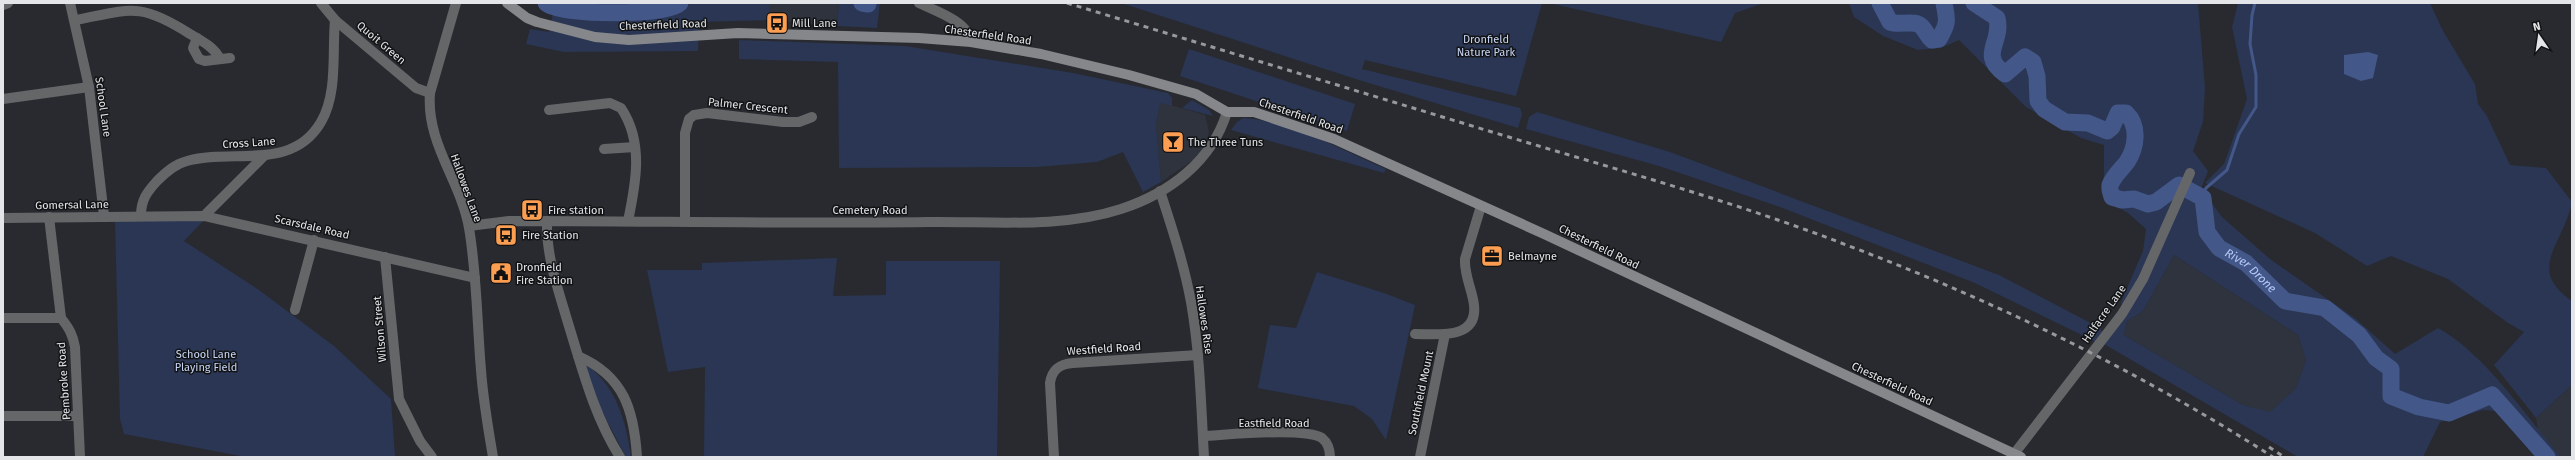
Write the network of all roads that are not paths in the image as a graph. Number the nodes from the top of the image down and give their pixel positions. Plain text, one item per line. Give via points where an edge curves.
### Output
1 (8, 3) edge
2 (70, 3) edge
3 (321, 3) edge
4 (456, 3) edge
5 (507, 3) edge
6 (919, 3) edge
7 (3, 4) edge
8 (76, 20) junction
9 (335, 20) junction
10 (197, 38) junction
11 (972, 42) junction
12 (89, 87) junction
13 (430, 93) junction
14 (3, 99) edge
15 (549, 110) dead end
16 (1227, 112) junction
17 (812, 117) dead end
18 (635, 147) junction
19 (604, 149) dead end
20 (264, 156) junction
21 (2189, 176) dead end
22 (1160, 191) junction
23 (1481, 206) junction
24 (104, 216) junction
25 (141, 216) junction
26 (204, 216) junction
27 (49, 217) junction
28 (3, 218) edge
29 (547, 221) junction
30 (628, 221) junction
31 (685, 222) junction
32 (469, 226) junction
33 (314, 240) junction
34 (385, 257) junction
35 (475, 278) junction
36 (294, 310) dead end
37 (3, 318) edge
38 (61, 318) junction
39 (1415, 334) dead end
40 (1445, 334) junction
41 (1198, 355) junction
42 (578, 356) junction
43 (3, 416) edge
44 (78, 416) junction
45 (1203, 436) junction
46 (2017, 456) edge
47 (80, 457) edge
48 (432, 457) edge
49 (492, 457) edge
50 (620, 457) edge
51 (637, 457) edge
52 (1054, 457) edge
53 (1204, 457) edge
54 (1330, 457) edge
55 (1420, 457) edge

1 - 7 street
2 - 8 street, School Lane
3 - 9 street, Quoit Green
4 - 13 street, Hallowes Lane
5 - 11 main road, Chesterfield Road via 527,18 538,22 595,37 629,40 745,33
6 - 11 street via 963,26
8 - 10 street via 118,12 148,11
8 - 12 street, School Lane
9 - 13 street, Quoit Green via 416,88
9 - 20 street, Cross Lane via 331,94 321,123 308,138 293,149
10 - 10 street via 216,52 225,59 199,59 193,48
11 - 16 main road, Chesterfield Road via 1041,54 1129,75 1196,94
12 - 14 street
12 - 24 street, School Lane
13 - 32 street, Hallowes Lane via 429,106 436,140
15 - 18 street via 610,102 616,104 625,114
16 - 22 street, Cemetery Road via 1218,136 1206,154 1189,172
16 - 23 main road, Chesterfield Road via 1254,112 1317,133
17 - 31 street, Palmer Crescent via 799,122 783,122 707,113 694,114 689,119 685,133
18 - 19 street
18 - 30 street via 636,180
20 - 25 street, Cross Lane via 202,158 177,165 169,169 146,194 142,200
20 - 26 street
21 - 46 street, Halfacre Lane via 2143,279 2122,314
22 - 31 street, Cemetery Road via 1123,208 1079,219 846,223
22 - 41 street, Hallowes Rise via 1184,268
23 - 40 street via 1464,266 1474,304 1474,314 1464,330 1457,334
23 - 46 main road, Chesterfield Road
24 - 25 street, Gomersal Lane
24 - 27 street, Gomersal Lane
25 - 26 street, Scarsdale Road
26 - 33 street, Scarsdale Road
27 - 28 street, Gomersal Lane
27 - 38 street
29 - 30 street, Cemetery Road
29 - 32 street, Cemetery Road via 509,221
29 - 42 street via 552,268
30 - 31 street, Cemetery Road
32 - 35 street, Hallowes Lane
33 - 34 street, Scarsdale Road
33 - 36 street
34 - 35 street, Scarsdale Road
34 - 48 street, Wilson Street via 399,398 420,441
35 - 49 street, Hallowes Lane via 481,370
37 - 38 street
38 - 44 street, Pembroke Road via 73,336
39 - 40 street
40 - 55 street, Southfield Mount
41 - 45 street, Hallowes Rise
41 - 52 street, Westfield Road via 1073,362 1059,366 1051,375 1050,383
42 - 50 street via 590,394
42 - 51 street via 601,368 625,397
43 - 44 street
44 - 47 street, Pembroke Road
45 - 53 street, Hallowes Rise
45 - 54 street, Eastfield Road via 1308,434 1324,439 1328,444

